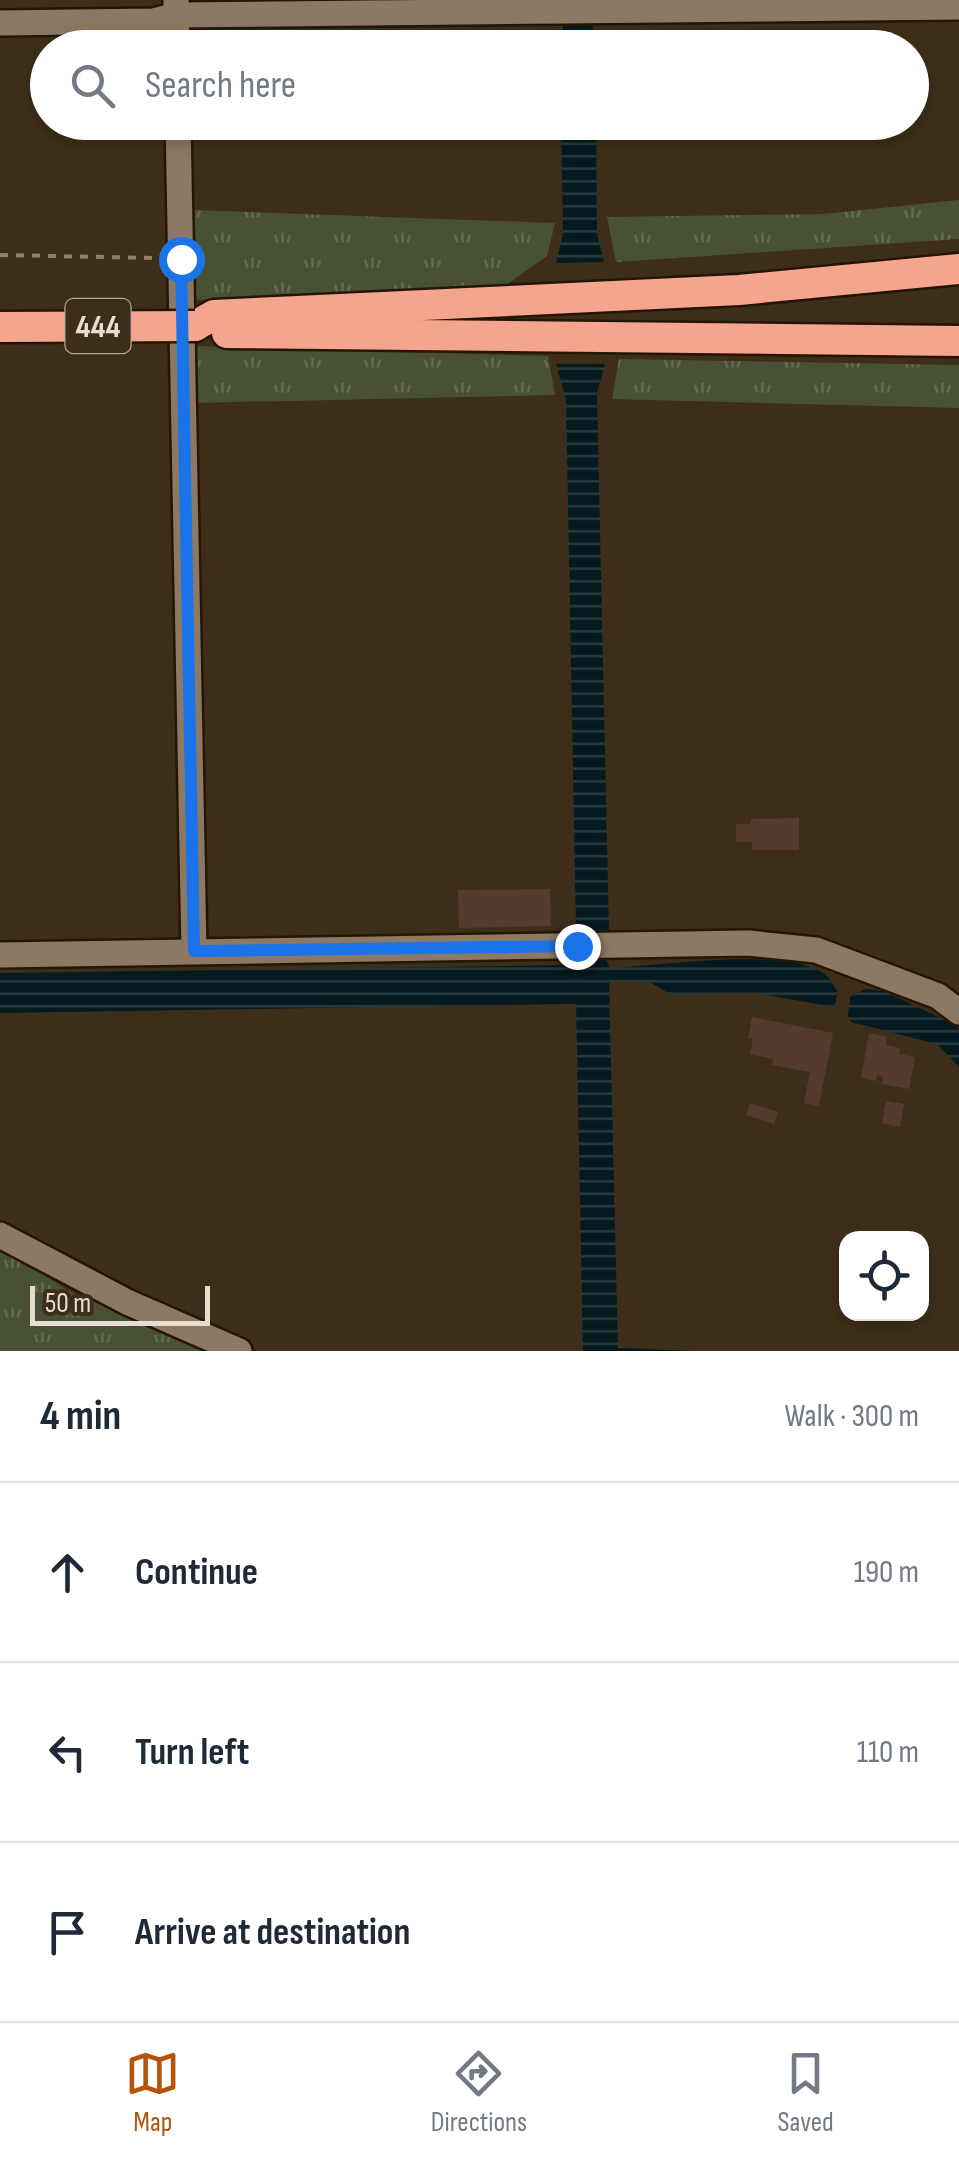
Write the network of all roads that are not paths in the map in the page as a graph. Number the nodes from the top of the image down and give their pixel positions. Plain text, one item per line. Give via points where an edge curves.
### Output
1 (176, 7) edge
2 (959, 8) edge
3 (0, 23) edge
4 (178, 140) edge
5 (959, 269) edge
6 (195, 326) junction
7 (0, 327) edge
8 (959, 341) edge
9 (194, 951) junction
10 (0, 955) edge
11 (959, 1012) edge
12 (0, 1235) edge
13 (239, 1351) edge

1 - 2 street
1 - 3 street via 153,21
4 - 9 street
5 - 6 highway via 739,290 214,316
6 - 7 highway, 444, bridge
6 - 8 highway via 215,333
9 - 10 street
9 - 11 street via 748,943 816,950 938,996
12 - 13 street

